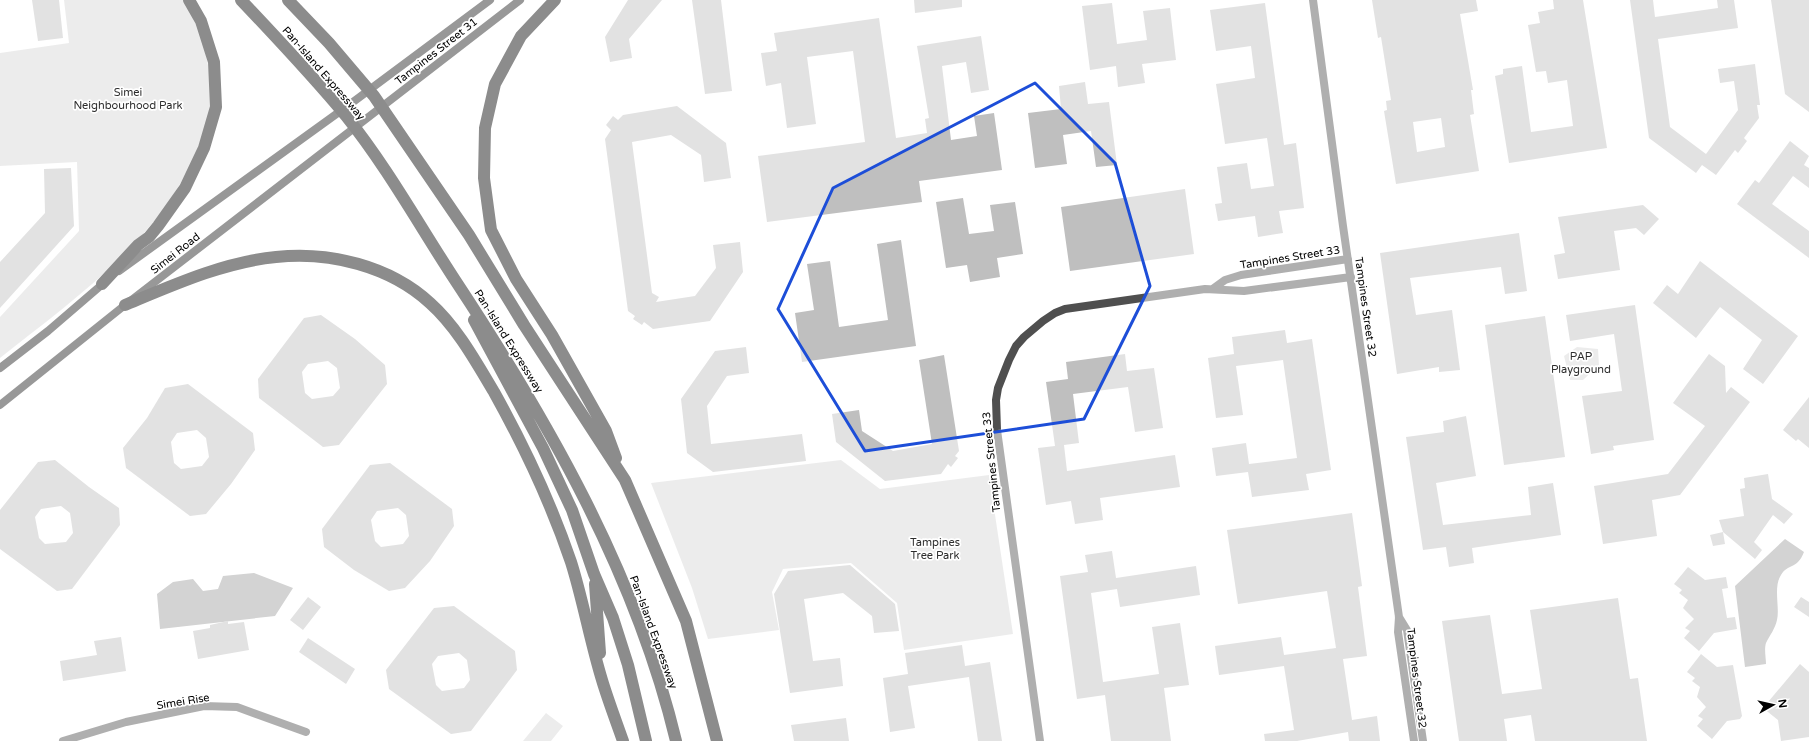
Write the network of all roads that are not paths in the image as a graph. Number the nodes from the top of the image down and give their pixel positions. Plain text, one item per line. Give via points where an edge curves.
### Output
1 (189, 0) edge
2 (241, 0) edge
3 (288, 0) edge
4 (490, 0) edge
5 (520, 0) edge
6 (555, 0) edge
7 (1313, 0) edge
8 (353, 102) joint
9 (365, 120) joint
10 (440, 257) junction
11 (1348, 259) junction
12 (1351, 277) junction
13 (102, 284) junction
14 (1214, 288) junction
15 (125, 305) junction
16 (0, 368) edge
17 (0, 405) edge
18 (625, 480) junction
19 (594, 574) junction
20 (1399, 617) junction
21 (602, 680) junction
22 (306, 732) dead end
23 (63, 741) edge
24 (623, 741) edge
25 (646, 741) edge
26 (676, 741) edge
27 (717, 741) edge
28 (1040, 741) edge
29 (1414, 741) edge
30 (1423, 741) edge

1 - 13 highway via 201,21 214,62 216,106 204,148 185,188 158,226
2 - 10 highway, Pan-Island Expressway via 304,67 347,118
3 - 18 highway, Pan-Island Expressway via 374,96 469,235
4 - 8 main road, Tampines Street 31
5 - 9 main road, Tampines Street 31
6 - 18 highway via 521,36 495,84 485,135 484,178 491,230 516,279 552,335 606,431
7 - 11 street, Tampines Street 32
8 - 13 main road, Simei Road
9 - 15 main road, Simei Road
10 - 19 highway via 543,448 572,510
10 - 26 highway, Pan-Island Expressway via 504,354 571,472 638,621 656,670
11 - 12 street, Tampines Street 32
11 - 14 street, Tampines Street 33 via 1241,275 1226,280
12 - 14 street, Tampines Street 33 via 1244,291
12 - 20 street, Tampines Street 32
13 - 16 main road, Simei Road
14 - 28 street, Tampines Street 33 via 1060,311 1042,321 1020,341 1003,374 996,400 997,430
15 - 17 main road, Simei Road
15 - 21 highway via 228,266 276,257 307,256 350,261 396,278 431,303 469,348 508,418 545,495 571,562
18 - 27 highway, Pan-Island Expressway via 686,621
19 - 21 highway
19 - 25 highway via 613,618 628,665
20 - 29 street, Tampines Street 32 via 1398,632
20 - 30 street, Tampines Street 32 via 1407,630
21 - 24 highway
22 - 23 street, Simei Rise via 237,707 204,706 126,722

